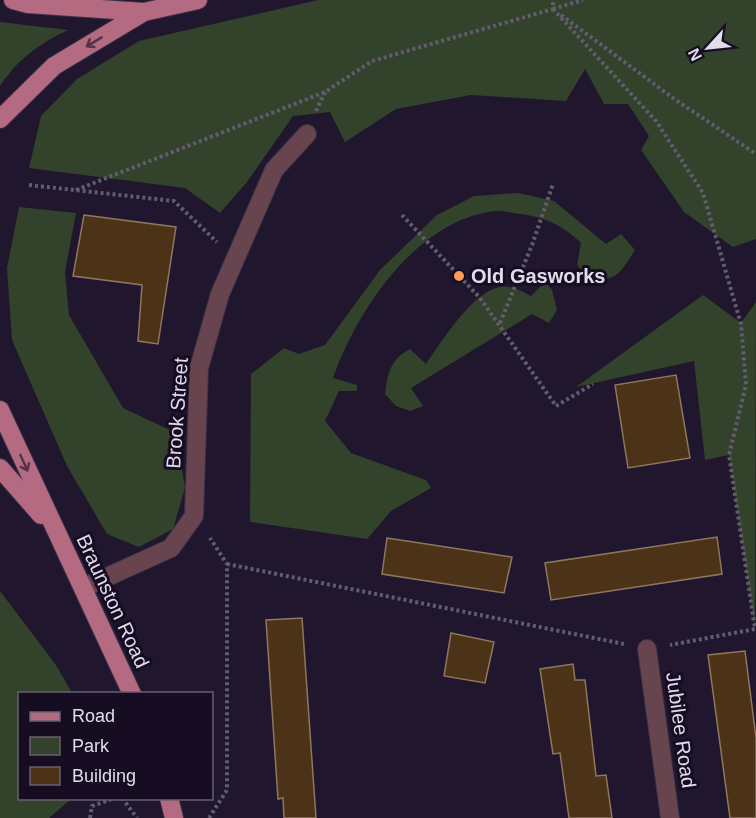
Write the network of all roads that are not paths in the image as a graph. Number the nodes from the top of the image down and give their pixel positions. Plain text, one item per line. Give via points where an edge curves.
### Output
1 (13, 0) edge
2 (198, 0) edge
3 (144, 12) junction
4 (0, 119) edge
5 (307, 134) dead end
6 (0, 410) edge
7 (0, 468) edge
8 (53, 528) junction
9 (85, 587) junction
10 (647, 649) road end
11 (132, 692) edge
12 (170, 800) edge
13 (174, 818) edge
14 (670, 818) edge

1 - 3 main road
2 - 3 main road
3 -> 4 main road via 54,66
5 - 9 street, Brook Street via 274,170 220,294 199,368 194,516 171,548
6 -> 8 main road, Braunston Road
7 - 8 main road, Braunston Road
8 - 9 main road, Braunston Road
9 - 11 main road, Braunston Road
10 - 14 street, Jubilee Road
12 - 13 main road

